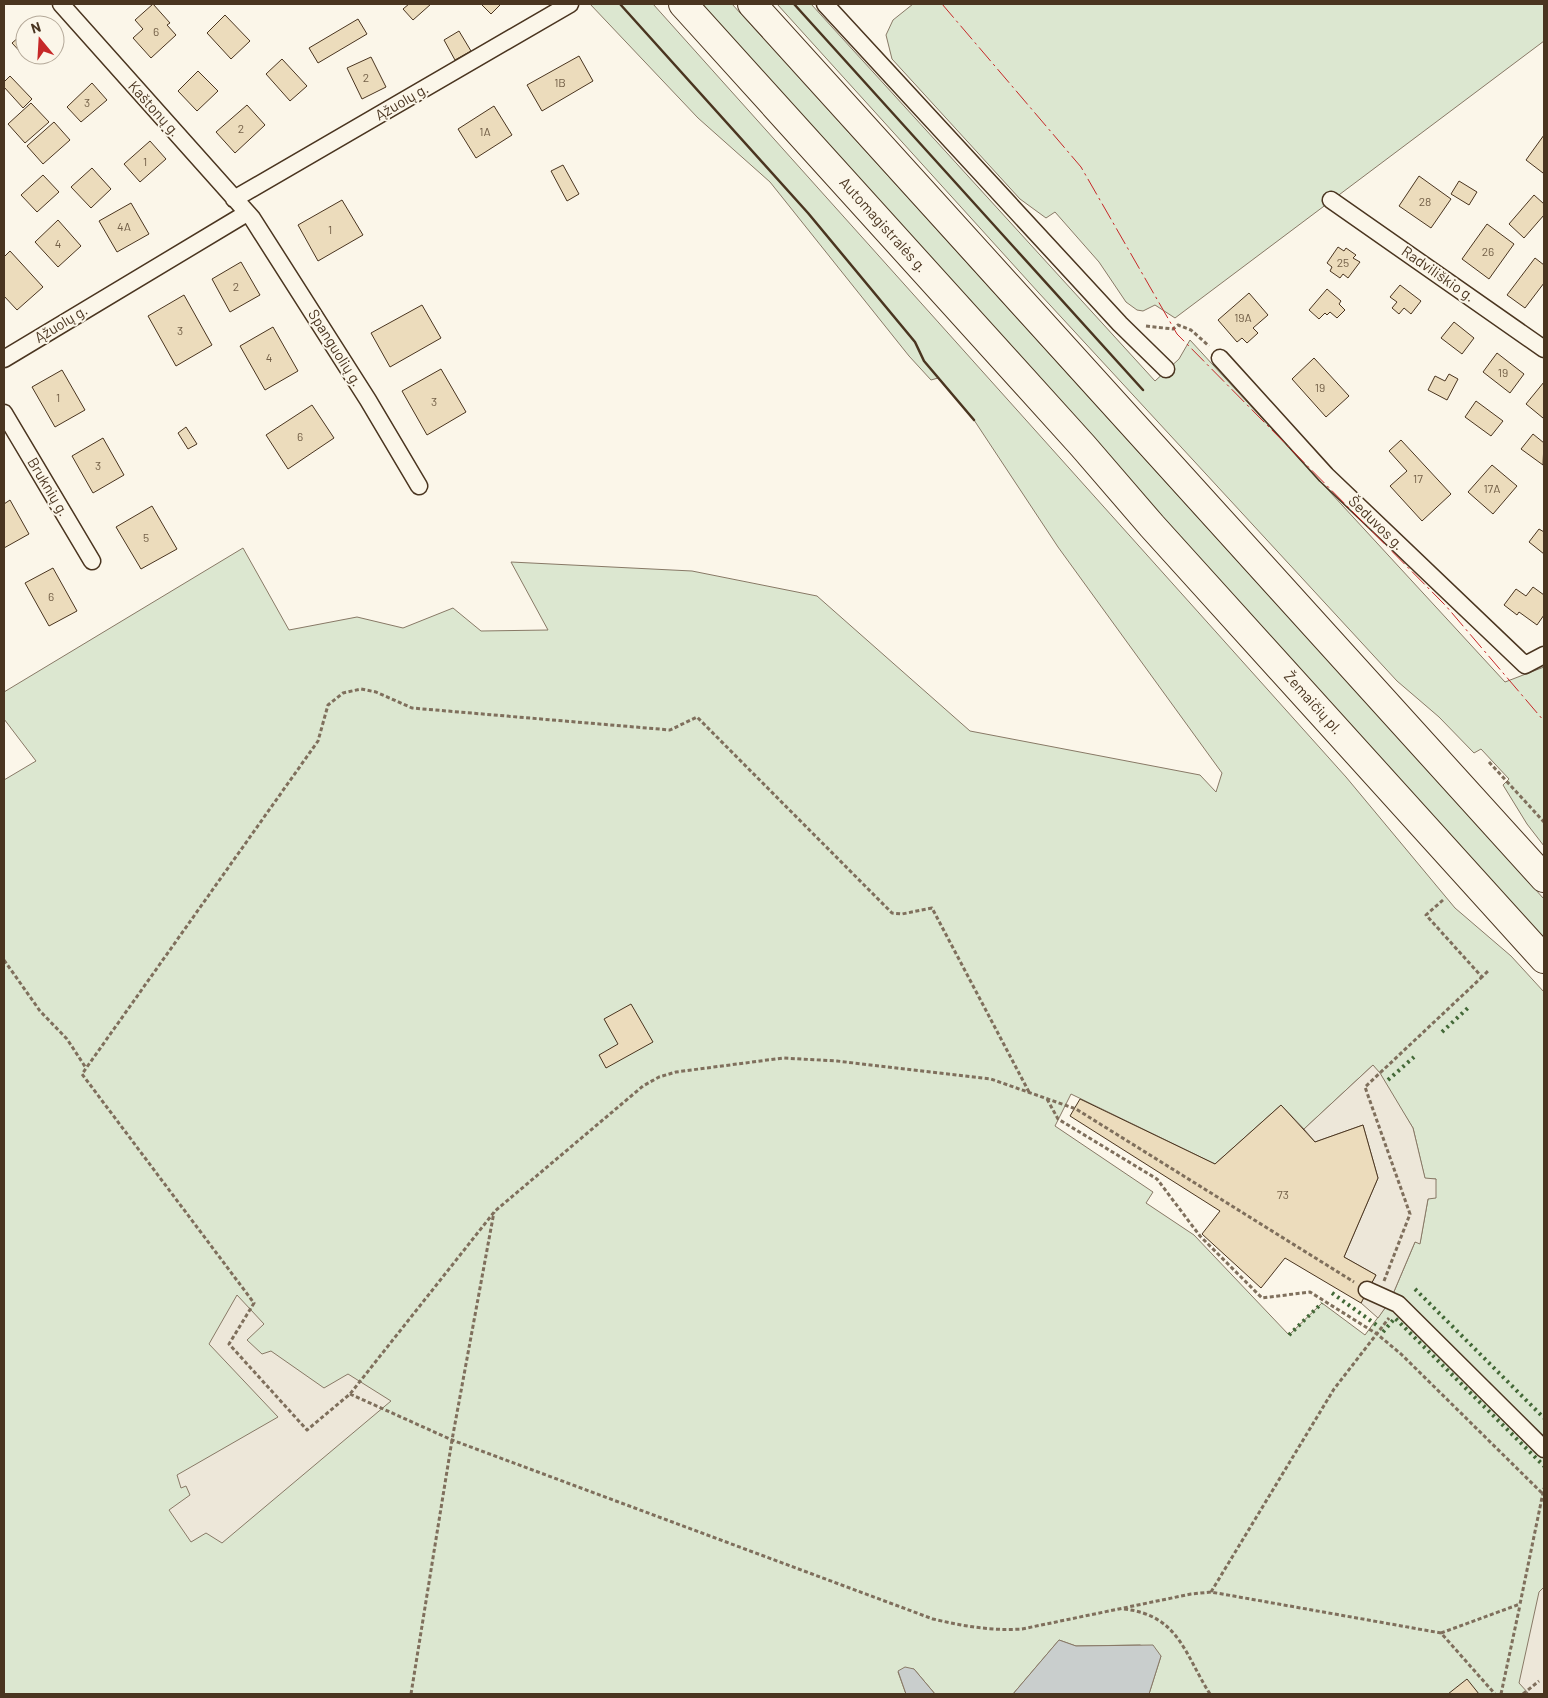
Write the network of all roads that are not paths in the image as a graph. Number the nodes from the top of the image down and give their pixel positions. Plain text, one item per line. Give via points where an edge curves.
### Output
1 (61, 4) edge
2 (570, 4) edge
3 (683, 4) edge
4 (752, 4) edge
5 (825, 4) edge
6 (234, 199) junction
7 (1331, 200) dead end
8 (247, 213) junction
9 (1544, 349) edge
10 (1220, 358) road end
11 (4, 359) edge
12 (1166, 369) dead end
13 (4, 413) edge
14 (1083, 446) joint
15 (418, 486) dead end
16 (92, 561) dead end
17 (1544, 655) edge
18 (1544, 878) edge
19 (1544, 959) edge
20 (1373, 1293) road end
21 (1544, 1450) edge

1 - 6 street, Kaštonų g.
2 - 6 street, Ąžuolų g.
3 - 14 highway, Automagistralės g.
4 - 18 highway
5 - 12 street via 1136,341
6 - 8 street, Kaštonų g.
7 - 9 street, Radviliškio g.
8 - 11 street, Ąžuolų g.
8 - 15 street, Spanguolių g. via 368,400
10 - 17 street, Šeduvos g. via 1326,475 1525,664
13 - 16 street, Bruknių g.
14 - 19 highway, Žemaičių pl.
20 - 21 street via 1398,1304

